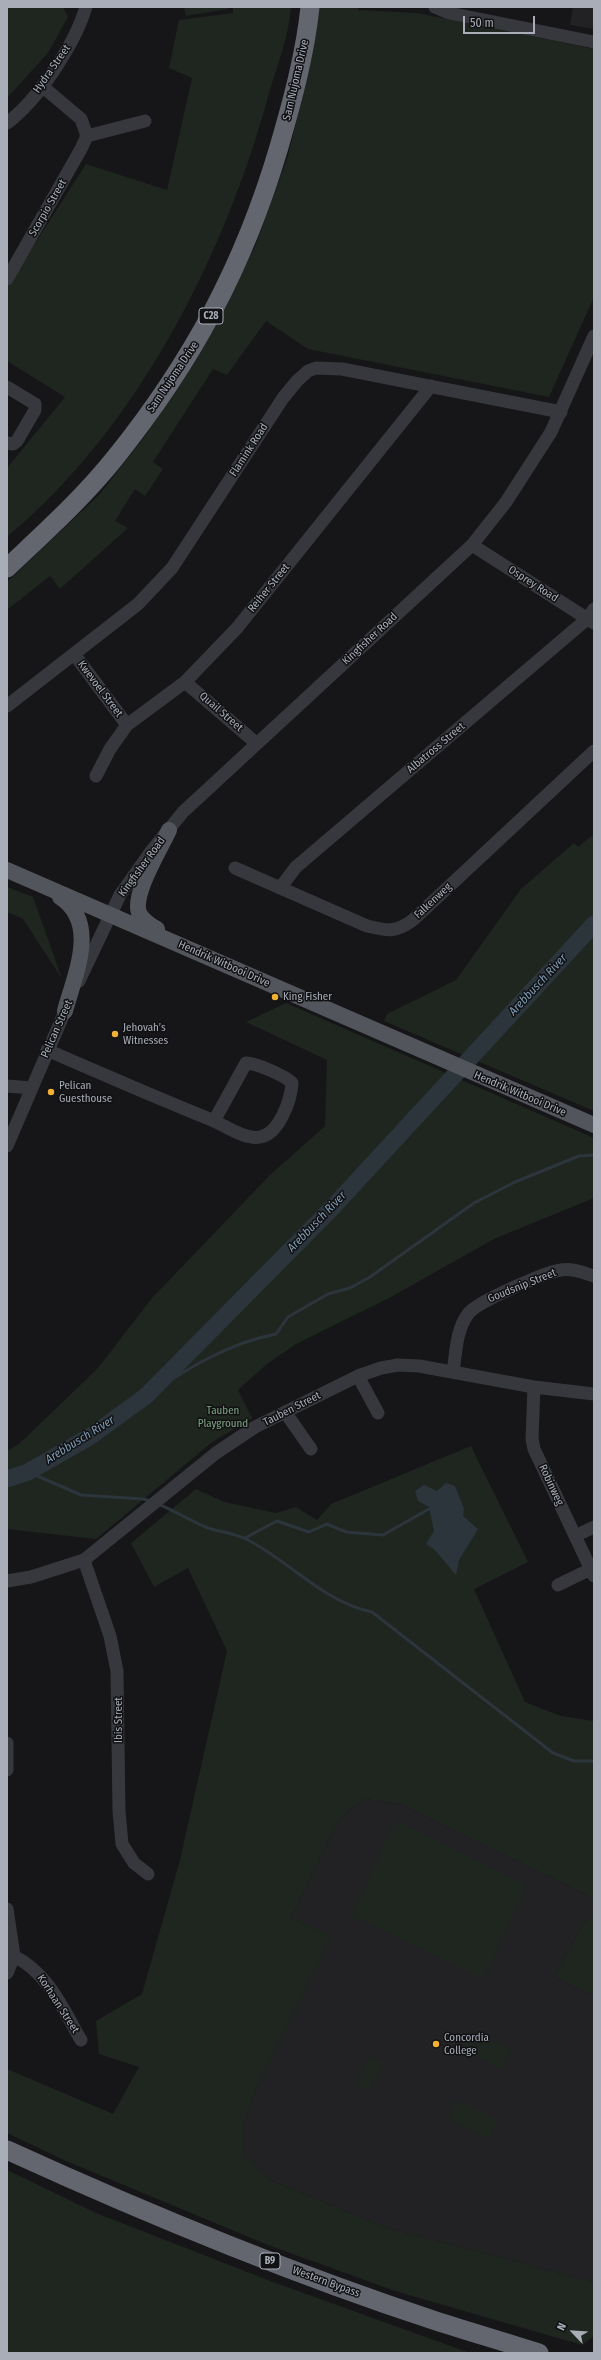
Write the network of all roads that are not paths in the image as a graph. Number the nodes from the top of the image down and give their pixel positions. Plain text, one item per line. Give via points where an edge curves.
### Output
1 (86, 7) edge
2 (300, 7) edge
3 (310, 7) edge
4 (435, 7) edge
5 (594, 42) edge
6 (42, 86) junction
7 (145, 121) dead end
8 (7, 123) edge
9 (87, 136) junction
10 (7, 279) edge
11 (594, 336) edge
12 (431, 386) junction
13 (7, 387) edge
14 (561, 412) junction
15 (7, 443) edge
16 (472, 545) junction
17 (7, 552) edge
18 (7, 568) edge
19 (592, 617) edge
20 (74, 654) junction
21 (185, 682) junction
22 (7, 706) edge
23 (127, 725) junction
24 (256, 743) junction
25 (594, 751) edge
26 (96, 776) dead end
27 (169, 830) junction
28 (235, 868) dead end
29 (7, 870) edge
30 (45, 888) junction
31 (280, 888) junction
32 (110, 914) junction
33 (198, 952) junction
34 (65, 1011) junction
35 (47, 1050) junction
36 (7, 1086) edge
37 (31, 1088) junction
38 (214, 1121) junction
39 (594, 1125) edge
40 (7, 1146) edge
41 (594, 1276) edge
42 (453, 1372) junction
43 (358, 1376) junction
44 (534, 1387) junction
45 (594, 1394) edge
46 (285, 1412) junction
47 (378, 1413) dead end
48 (311, 1449) dead end
49 (594, 1527) edge
50 (575, 1536) junction
51 (84, 1560) junction
52 (592, 1573) edge
53 (7, 1581) edge
54 (558, 1585) dead end
55 (7, 1743) edge
56 (7, 1770) edge
57 (148, 1874) dead end
58 (7, 1909) edge
59 (14, 1956) junction
60 (7, 1973) edge
61 (81, 2040) dead end
62 (7, 2150) edge
63 (539, 2353) edge

1 - 6 street, Hydra Street via 70,46
2 - 17 highway, Sam Nujoma Drive / C28 via 294,49 280,111 252,199 220,274 191,329 150,395 100,459 49,513
3 - 18 highway, Sam Nujoma Drive / C28 via 308,29 290,109 264,196 227,285 196,345 115,459 53,525
4 - 5 street via 449,13
6 - 8 street, Hydra Street
6 - 9 street via 81,119
7 - 9 street
9 - 10 street, Scorpio Street
11 - 14 street, Kingfisher Road
12 - 14 street, Flamink Road
12 - 20 street, Flamink Road via 336,368 316,368 308,371 283,398 175,563 158,584 138,604
12 - 21 street, Reiher Street via 237,628
13 - 15 street via 35,404 17,440 13,444
14 - 16 street, Kingfisher Road via 530,467
16 - 19 street, Osprey Road
16 - 24 street, Kingfisher Road
19 - 31 street, Albatross Street via 296,867
20 - 22 street, Flamink Road
20 - 23 street, Kwevoel Street
21 - 23 street, Reiher Street
21 - 24 street, Quail Street
23 - 26 street, Reiher Street via 110,749
24 - 27 street, Kingfisher Road via 201,794
25 - 31 street, Falkenweg via 413,920 395,930 367,926
27 - 32 street, Kingfisher Road via 134,875
27 - 33 main road via 141,892 138,910 151,926
28 - 31 street, Falkenweg
29 - 30 main road, Hendrik Witbooi Drive
30 - 32 main road, Hendrik Witbooi Drive
30 - 34 main road via 72,908 82,928 81,946
32 - 33 main road, Hendrik Witbooi Drive
32 - 34 street, Pelican Street
33 - 39 main road, Hendrik Witbooi Drive
34 - 35 street, Pelican Street
35 - 37 street, Pelican Street
35 - 38 street
36 - 37 street
37 - 40 street, Pelican Street
38 - 38 street via 246,1063 274,1072 292,1083 292,1092 281,1117 268,1134 252,1137
41 - 42 street, Goudsnip Street via 562,1270 544,1275 484,1301 469,1312 460,1327
42 - 43 street, Tauben Street via 398,1365
42 - 44 street, Tauben Street
43 - 46 street, Tauben Street
43 - 47 street
44 - 45 street, Tauben Street
44 - 50 street, Robinweg via 534,1449
46 - 48 street
46 - 51 street, Tauben Street via 223,1449
49 - 50 street
50 - 52 street, Robinweg
51 - 53 street, Tauben Street via 31,1577
51 - 57 street, Ibis Street via 110,1636 117,1672 119,1811 122,1844 134,1863
52 - 54 street
55 - 56 street
58 - 59 street
59 - 60 street
59 - 61 street, Korhaan Street via 34,1968 44,1979
62 - 63 highway, Western Bypass / B9 via 103,2194 268,2260 436,2321

